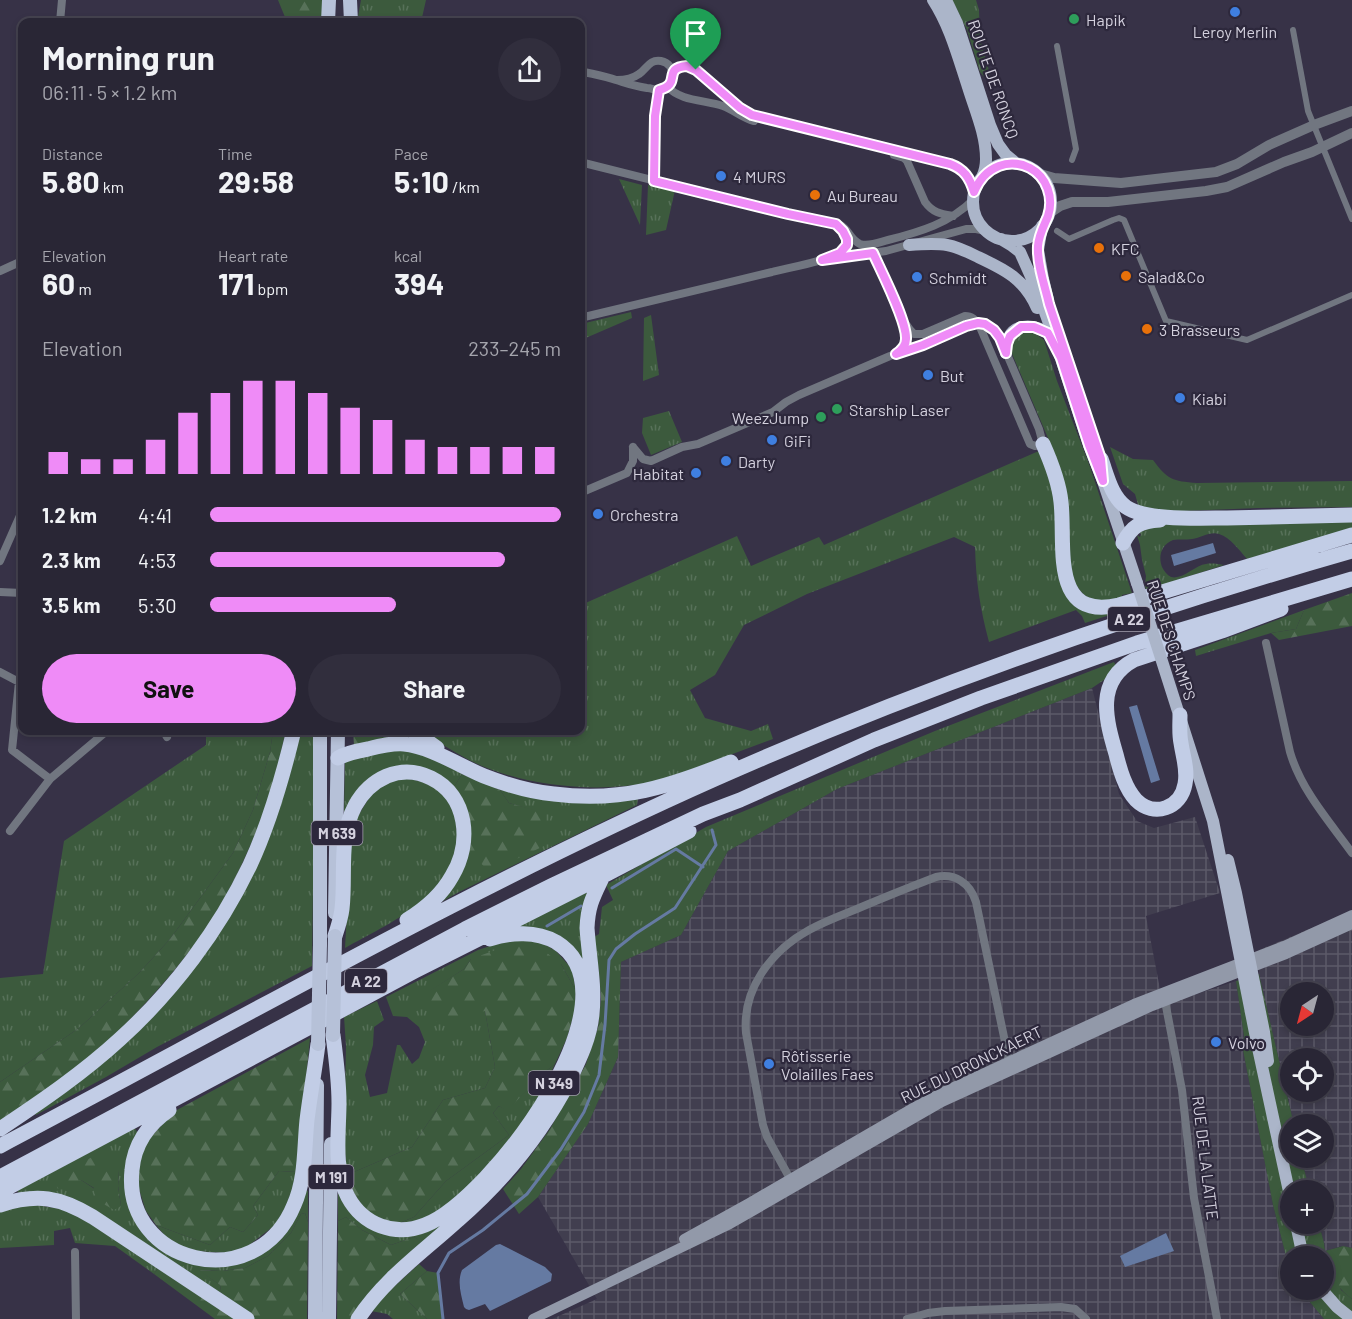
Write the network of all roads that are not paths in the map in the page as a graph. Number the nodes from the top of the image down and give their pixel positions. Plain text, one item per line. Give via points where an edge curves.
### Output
1 (62, 0) edge
2 (329, 0) edge
3 (350, 0) edge
4 (933, 0) edge
5 (946, 0) edge
6 (60, 18) edge
7 (328, 18) edge
8 (351, 18) edge
9 (1293, 30) dead end
10 (1057, 46) dead end
11 (644, 69) junction
12 (585, 72) edge
13 (673, 72) junction
14 (617, 80) junction
15 (650, 88) junction
16 (664, 88) junction
17 (1352, 111) edge
18 (1314, 125) junction
19 (1352, 134) edge
20 (1322, 147) junction
21 (1072, 160) dead end
22 (585, 163) edge
23 (1017, 164) junction
24 (1037, 173) junction
25 (982, 177) junction
26 (654, 181) junction
27 (974, 196) junction
28 (1048, 214) junction
29 (954, 216) junction
30 (1352, 219) edge
31 (836, 224) junction
32 (1042, 226) junction
33 (986, 231) junction
34 (1057, 231) dead end
35 (1001, 239) junction
36 (909, 245) junction
37 (873, 253) junction
38 (822, 260) junction
39 (18, 263) edge
40 (0, 271) edge
41 (1352, 295) edge
42 (900, 313) junction
43 (585, 317) edge
44 (978, 323) junction
45 (1048, 333) junction
46 (1006, 353) junction
47 (896, 354) junction
48 (1061, 358) junction
49 (1043, 444) junction
50 (1101, 459) junction
51 (1103, 481) junction
52 (585, 491) edge
53 (1352, 515) edge
54 (1174, 518) junction
55 (18, 520) edge
56 (1352, 535) edge
57 (1123, 543) junction
58 (1352, 551) edge
59 (0, 561) edge
60 (1352, 579) edge
61 (1352, 586) edge
62 (0, 592) edge
63 (18, 593) edge
64 (1266, 643) dead end
65 (0, 672) edge
66 (18, 681) edge
67 (18, 692) edge
68 (1180, 715) junction
69 (848, 723) junction
70 (102, 735) edge
71 (293, 735) edge
72 (320, 735) edge
73 (338, 735) edge
74 (419, 735) edge
75 (338, 758) junction
76 (464, 766) junction
77 (50, 779) junction
78 (741, 800) junction
79 (321, 810) junction
80 (10, 831) dead end
81 (1352, 853) edge
82 (603, 876) junction
83 (1352, 915) edge
84 (1352, 924) edge
85 (335, 936) junction
86 (320, 944) joint
87 (359, 955) junction
88 (1246, 965) junction
89 (415, 971) junction
90 (1165, 1001) junction
91 (333, 1035) junction
92 (279, 1043) junction
93 (318, 1044) junction
94 (1010, 1066) junction
95 (0, 1129) edge
96 (0, 1146) edge
97 (0, 1176) edge
98 (1287, 1180) edge
99 (792, 1183) junction
100 (0, 1192) edge
101 (0, 1205) edge
102 (75, 1252) dead end
103 (1331, 1300) edge
104 (76, 1319) edge
105 (247, 1319) edge
106 (315, 1319) edge
107 (329, 1319) edge
108 (358, 1319) edge
109 (533, 1319) edge
110 (907, 1319) edge
111 (1086, 1319) edge
112 (1217, 1319) edge
113 (1352, 1319) edge

1 - 6 street
2 - 7 highway
3 - 8 highway
4 - 25 main road, ROUTE DE RONCQ via 948,28 981,125 986,157
5 - 23 main road, ROUTE DE RONCQ via 998,144
9 - 18 street
10 - 21 street via 1076,149
11 - 13 street via 659,60
11 - 14 street
11 - 15 street
12 - 14 street
13 - 16 street via 672,81
13 - 27 street via 679,67 693,68 752,115 954,165 968,176
14 - 15 street
15 - 16 street
16 - 26 street via 655,116
16 - 29 street via 748,119 904,158 929,208
17 - 18 street
18 - 20 street
18 - 24 street via 1237,164 1210,173 1121,183
19 - 20 street
20 - 28 street via 1219,189 1108,202 1072,202
20 - 30 street
22 - 26 street
23 - 24 main road
23 - 25 main road via 998,166
24 - 28 main road via 1049,192
25 - 27 main road
26 - 31 street
27 - 29 street
27 - 33 main road via 975,214
28 - 32 main road
29 - 31 street via 916,233 870,244 858,243 846,228
31 - 38 street via 847,245 840,253
32 - 35 main road via 1023,239
32 - 50 main road, RUE DES CHAMPS via 1038,250 1042,279
33 - 35 main road
33 - 36 street via 966,229
34 - 41 street via 1069,239 1113,220 1124,220 1166,321 1246,340
35 - 48 main road, RUE DES CHAMPS via 1022,256
36 - 37 street
36 - 45 main road via 951,245 1010,273 1031,296
37 - 38 street
37 - 42 street
38 - 43 street
39 - 40 street
42 - 44 street via 916,334 965,316
42 - 47 street via 906,338
44 - 46 street via 994,330
44 - 47 street
44 - 49 street via 1030,444
45 - 46 main road via 1021,327 1010,336
45 - 48 main road
46 - 49 street
47 - 52 street via 793,398 773,412 651,461 633,447 633,461 627,473
48 - 51 main road, RUE DES CHAMPS
49 - 56 highway via 1060,494 1067,584 1076,598 1088,606 1119,605
50 - 51 main road, RUE DES CHAMPS
50 - 54 highway via 1112,488 1126,507 1142,514
51 - 57 main road, RUE DES CHAMPS
53 - 54 highway
54 - 57 highway via 1144,522
55 - 59 street
57 - 68 main road, RUE DES CHAMPS, bridge
58 - 69 highway, A 22 via 1090,632
60 - 78 highway, A 22 via 1031,680 874,740
61 - 68 highway via 1134,660 1119,671 1107,694 1109,730 1125,783 1135,799 1147,807 1173,805 1184,790
62 - 63 street
64 - 81 street via 1294,766
65 - 66 street
67 - 77 street via 12,750
68 - 88 main road, RUE DES CHAMPS via 1234,881
69 - 76 highway via 801,734 684,780 633,794 590,797 542,793
69 - 87 highway, A 22 via 616,825
70 - 77 street
71 - 95 highway via 273,805 252,858 228,905 192,960 121,1039 69,1082
72 - 79 highway, M 639
73 - 75 highway, M 639
74 - 76 highway
75 - 76 highway via 351,752 403,744
75 - 79 highway via 325,777
75 - 85 highway, M 639
77 - 80 street
78 - 82 highway
78 - 97 highway, A 22 via 665,831 507,908
79 - 86 highway, M 639
82 - 89 highway
82 - 108 highway via 593,895 587,928 591,1022 581,1056 557,1103 522,1154 488,1192 384,1286
83 - 88 main road, RUE DU DRONCKAERT
84 - 88 main road, RUE DU DRONCKAERT via 1286,954
85 - 87 highway via 342,913 348,823 362,795 380,780 401,772 420,773 444,786 459,806 464,825 462,854 454,874 421,911 378,937
85 - 91 highway, M 191, bridge
86 - 93 highway, M 191, bridge
87 - 96 highway, A 22
88 - 90 main road, RUE DU DRONCKAERT
88 - 94 main road, RUE DU DRONCKAERT via 1134,1004
88 - 98 main road, RUE DES CHAMPS via 1264,1032
89 - 91 highway, N 349 via 493,938 533,934 551,940 568,953 582,986 581,1013 574,1039 536,1115 479,1185 436,1220 402,1230 384,1227 363,1216 347,1195 339,1166 339,1087
89 - 92 highway
90 - 94 main road, RUE DU DRONCKAERT
90 - 112 street, RUE DE LA LATTE via 1182,1090 1194,1198
91 - 107 highway, M 191
92 - 93 highway via 170,1109 153,1122 140,1141 132,1162 135,1203 149,1228 178,1252 200,1260 236,1258 263,1245 284,1224 294,1205 304,1168
92 - 100 highway
93 - 106 highway, M 191
94 - 99 main road, RUE DU DRONCKAERT
94 - 99 street via 976,902 972,890 964,883 954,877 936,877 809,930 786,945 762,971 751,993 746,1018 763,1125
99 - 109 main road, RUE DU DRONCKAERT via 730,1224
101 - 105 highway via 39,1197 70,1204
102 - 104 street
103 - 113 main road
110 - 111 street via 945,1311 1069,1307

